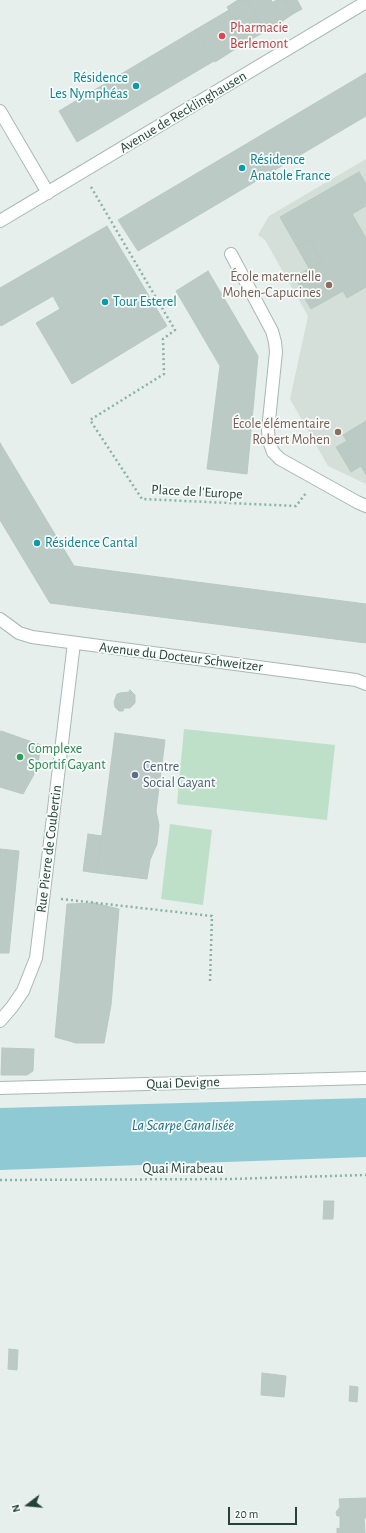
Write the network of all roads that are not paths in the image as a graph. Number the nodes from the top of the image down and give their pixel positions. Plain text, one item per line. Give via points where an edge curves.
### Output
1 (366, 2) edge
2 (0, 111) edge
3 (48, 193) junction
4 (0, 221) edge
5 (231, 254) dead end
6 (366, 506) edge
7 (0, 619) edge
8 (74, 643) junction
9 (366, 684) edge
10 (0, 1021) edge
11 (366, 1078) edge
12 (0, 1088) edge

1 - 3 street, Avenue de Recklinghausen
2 - 3 street
3 - 4 street, Avenue de Recklinghausen
5 - 6 street via 272,331 275,342 268,430 273,452 280,459 316,480
7 - 8 street, Avenue du Docteur Schweitzer via 19,633
8 - 9 street, Avenue du Docteur Schweitzer via 356,680
8 - 10 street, Rue Pierre de Coubertin via 36,958 16,1002
11 - 12 street, Quai Devigne

